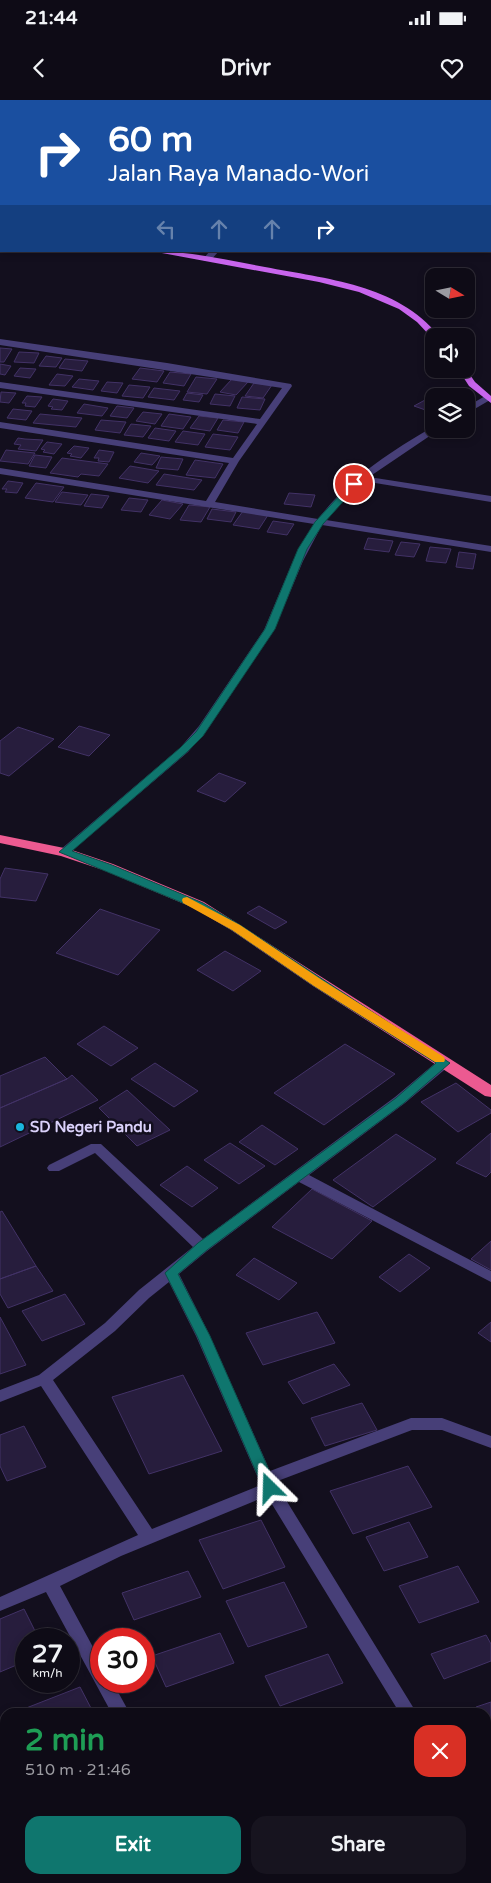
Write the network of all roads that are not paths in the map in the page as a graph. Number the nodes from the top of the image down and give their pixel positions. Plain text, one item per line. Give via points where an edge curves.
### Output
1 (162, 252) edge
2 (214, 252) edge
3 (208, 259) junction
4 (428, 328) edge
5 (0, 342) edge
6 (468, 378) edge
7 (0, 385) edge
8 (489, 399) edge
9 (475, 406) edge
10 (264, 422) junction
11 (0, 426) edge
12 (425, 435) edge
13 (235, 462) junction
14 (0, 471) edge
15 (361, 478) junction
16 (491, 499) edge
17 (209, 504) junction
18 (319, 522) junction
19 (491, 549) edge
20 (0, 839) edge
21 (64, 852) junction
22 (444, 1063) junction
23 (491, 1092) edge
24 (54, 1168) dead end
25 (298, 1175) junction
26 (202, 1247) junction
27 (171, 1273) junction
28 (491, 1277) edge
29 (44, 1379) junction
30 (0, 1396) edge
31 (491, 1442) edge
32 (269, 1483) junction
33 (149, 1538) junction
34 (50, 1583) junction
35 (0, 1604) edge
36 (90, 1658) edge
37 (110, 1693) edge
38 (118, 1708) edge
39 (406, 1708) edge

1 - 3 main road
2 - 3 street
3 - 4 main road via 356,288 394,304
5 - 10 street via 288,386
6 - 8 main road
7 - 10 street
8 - 9 street
10 - 13 street
11 - 13 street
12 - 15 street via 397,450
13 - 17 street
14 - 17 street
15 - 16 street
15 - 18 street
17 - 18 street
18 - 19 street
18 - 21 street via 302,549 270,629 199,734
20 - 21 highway
21 - 22 highway via 199,905
22 - 23 highway
22 - 25 street via 400,1100
24 - 26 street via 96,1147
25 - 26 street
25 - 28 street
26 - 27 street
27 - 29 street
27 - 32 street
29 - 30 street
29 - 33 street
31 - 32 street via 442,1424 410,1424
32 - 33 street
32 - 39 street
33 - 34 street
34 - 35 street
34 - 36 street
37 - 38 street

